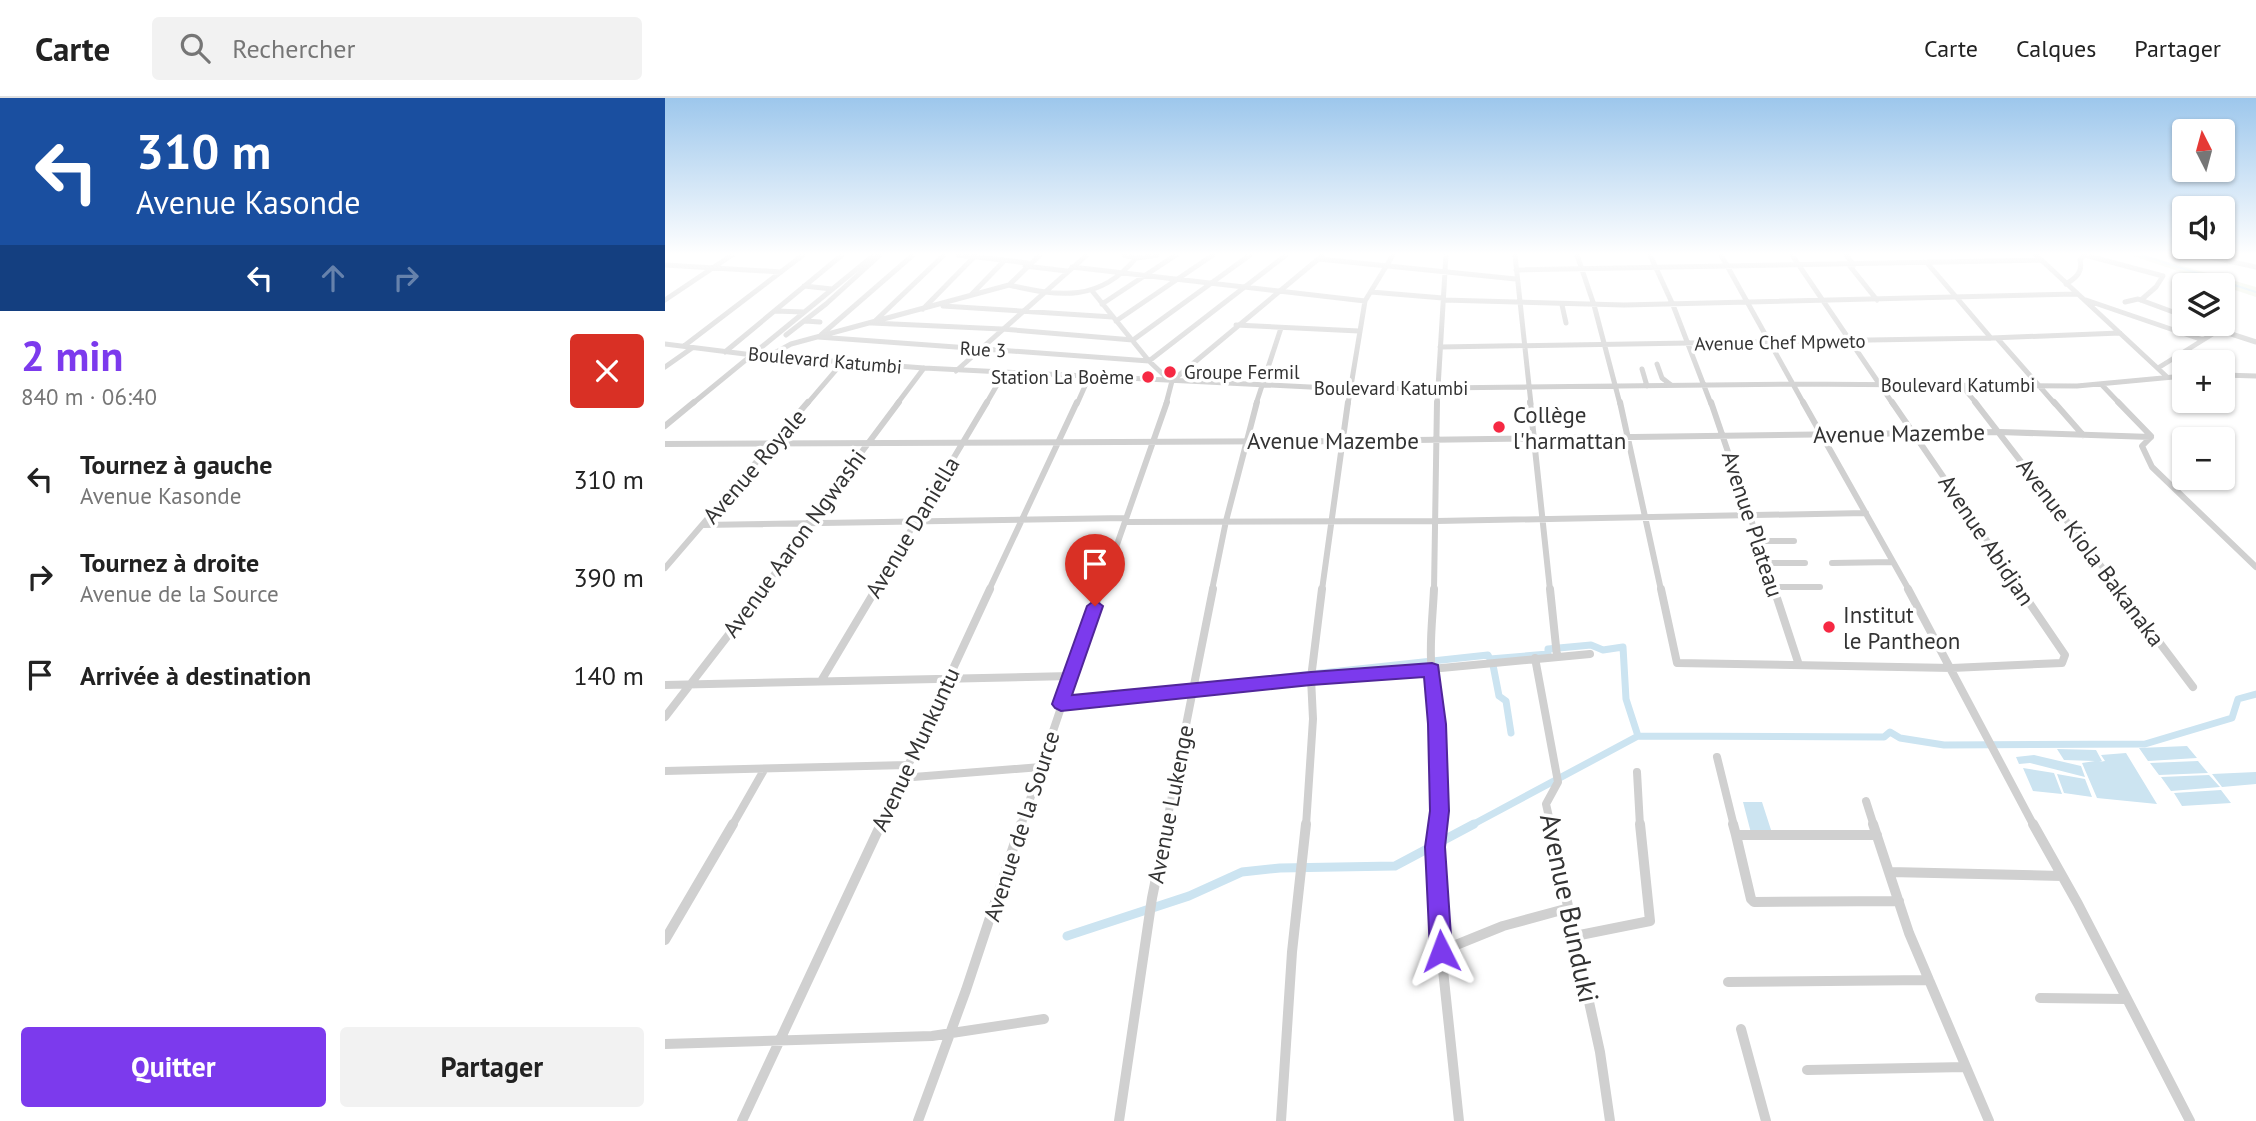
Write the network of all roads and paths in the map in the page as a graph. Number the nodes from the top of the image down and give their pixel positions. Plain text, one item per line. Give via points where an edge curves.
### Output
1 (741, 303) edge
2 (784, 303) edge
3 (815, 303) edge
4 (826, 303) edge
5 (857, 303) edge
6 (893, 303) edge
7 (928, 303) edge
8 (947, 303) edge
9 (1032, 303) edge
10 (1141, 303) edge
11 (1187, 303) edge
12 (1225, 303) edge
13 (1265, 303) edge
14 (1365, 303) edge
15 (1443, 303) edge
16 (1490, 303) edge
17 (1748, 303) junction
18 (1758, 303) edge
19 (1823, 303) edge
20 (1961, 303) edge
21 (2086, 303) edge
22 (2093, 303) edge
23 (2148, 303) edge
24 (1102, 304) edge
25 (939, 305) junction
26 (1518, 305) junction
27 (1562, 305) junction
28 (1594, 305) junction
29 (1673, 305) junction
30 (922, 309) junction
31 (774, 311) junction
32 (1023, 311) junction
33 (804, 312) junction
34 (2172, 312) edge
35 (1114, 319) junction
36 (794, 321) junction
37 (804, 321) junction
38 (820, 322) dead end
39 (872, 323) junction
40 (1566, 323) dead end
41 (1236, 325) junction
42 (1281, 328) junction
43 (1002, 329) junction
44 (1359, 331) junction
45 (2120, 333) junction
46 (2235, 334) edge
47 (786, 335) dead end
48 (2211, 336) edge
49 (818, 337) junction
50 (1994, 338) junction
51 (1133, 340) junction
52 (1849, 340) junction
53 (2203, 340) junction
54 (1769, 342) junction
55 (2256, 342) edge
56 (665, 344) edge
57 (1687, 344) junction
58 (1605, 345) junction
59 (684, 346) junction
60 (1523, 346) junction
61 (1440, 347) junction
62 (692, 348) junction
63 (980, 348) junction
64 (725, 352) junction
65 (753, 355) junction
66 (769, 356) junction
67 (1149, 360) junction
68 (842, 363) junction
69 (1657, 365) dead end
70 (665, 367) edge
71 (924, 368) junction
72 (2158, 368) junction
73 (1642, 369) dead end
74 (956, 370) junction
75 (1004, 373) junction
76 (2235, 375) edge
77 (2167, 376) junction
78 (2172, 376) edge
79 (2256, 376) edge
80 (1089, 377) junction
81 (1172, 381) junction
82 (1793, 384) junction
83 (2101, 384) junction
84 (1671, 385) junction
85 (1702, 385) junction
86 (1882, 385) junction
87 (1261, 386) junction
88 (1616, 386) junction
89 (1647, 386) junction
90 (1962, 386) junction
91 (2041, 386) junction
92 (1528, 387) junction
93 (1437, 388) junction
94 (1350, 389) junction
95 (665, 426) edge
96 (1913, 432) junction
97 (2000, 432) junction
98 (1822, 434) junction
99 (2083, 435) junction
100 (1724, 436) junction
101 (1626, 437) junction
102 (2151, 437) junction
103 (1533, 438) junction
104 (1152, 440) junction
105 (1438, 440) junction
106 (1059, 441) junction
107 (1247, 441) junction
108 (1341, 441) junction
109 (773, 442) junction
110 (868, 442) junction
111 (963, 442) junction
112 (665, 444) edge
113 (1866, 513) junction
114 (1644, 517) junction
115 (1751, 517) junction
116 (1542, 519) junction
117 (1022, 520) junction
118 (1125, 520) junction
119 (1437, 520) junction
120 (914, 521) junction
121 (1226, 521) junction
122 (1329, 521) junction
123 (703, 525) junction
124 (807, 525) junction
125 (1759, 541) junction
126 (1794, 541) dead end
127 (1893, 562) junction
128 (1766, 563) junction
129 (1805, 563) dead end
130 (1832, 563) dead end
131 (2256, 567) edge
132 (665, 568) edge
133 (1774, 587) junction
134 (1820, 587) dead end
135 (1555, 651) junction
136 (1590, 654) dead end
137 (1535, 658) junction
138 (1799, 664) junction
139 (1432, 665) junction
140 (1952, 668) junction
141 (1071, 676) junction
142 (949, 678) junction
143 (1311, 678) junction
144 (821, 681) junction
145 (688, 684) junction
146 (665, 685) edge
147 (2193, 687) dead end
148 (1191, 691) junction
149 (1061, 704) junction
150 (665, 717) edge
151 (1717, 757) dead end
152 (907, 765) junction
153 (1041, 767) junction
154 (764, 770) junction
155 (665, 771) edge
156 (1637, 772) dead end
157 (901, 778) junction
158 (1866, 801) dead end
159 (1736, 835) junction
160 (1877, 835) junction
161 (1890, 872) junction
162 (2062, 876) junction
163 (1899, 901) junction
164 (1569, 908) junction
165 (1575, 936) junction
166 (665, 940) edge
167 (1441, 951) junction
168 (1929, 980) junction
169 (1728, 982) dead end
170 (2040, 998) dead end
171 (2126, 999) junction
172 (1044, 1019) dead end
173 (1741, 1029) dead end
174 (951, 1033) junction
175 (779, 1043) junction
176 (665, 1044) edge
177 (1966, 1067) junction
178 (1807, 1070) dead end
179 (742, 1121) edge
180 (918, 1121) edge
181 (1119, 1121) edge
182 (1281, 1121) edge
183 (1459, 1121) edge
184 (1610, 1121) edge
185 (1766, 1121) edge
186 (1989, 1121) edge
187 (2190, 1121) edge

1 - 59 street
2 - 31 street
3 - 33 street
4 - 37 street
5 - 49 street
6 - 39 street
7 - 30 street
8 - 25 street
9 - 32 street
10 - 35 street
11 - 51 street
12 - 67 street
13 - 41 street
14 - 44 street
15 - 61 street
16 - 26 street
17 - 18 street
17 - 29 street
17 - 54 street
19 - 52 street, Avenue Abidjan
20 - 50 street
21 - 45 street
22 - 53 street
23 - 34 street
24 - 35 street
25 - 30 street
25 - 32 street
26 - 27 street
26 - 60 street
27 - 28 street
27 - 40 street
28 - 29 street
28 - 58 street
29 - 57 street, Avenue Plateau
30 - 39 street
31 - 33 street
31 - 64 street
32 - 35 street
32 - 43 street
33 - 36 street
35 - 51 street
36 - 37 street
36 - 65 street
37 - 38 street
37 - 47 street
39 - 43 street
39 - 49 street
41 - 42 street
41 - 81 street
42 - 44 street
42 - 87 street, Avenue Lukenge
43 - 51 street
43 - 63 street
44 - 94 street
45 - 50 street, Avenue Chef Mpweto
45 - 72 street
46 - 55 street
48 - 53 street
49 - 63 street, Rue 3
49 - 66 street
50 - 52 street, Avenue Chef Mpweto
50 - 91 street
51 - 67 street
52 - 54 street, Avenue Chef Mpweto
52 - 86 street, Avenue Abidjan
53 - 72 street
54 - 57 street, Avenue Chef Mpweto
54 - 82 street
56 - 59 street, Boulevard Katumbi
57 - 58 street, Avenue Chef Mpweto
57 - 85 street, Avenue Plateau
58 - 60 street, Avenue Chef Mpweto
58 - 88 street
59 - 62 street, Boulevard Katumbi
60 - 61 street, Avenue Chef Mpweto
60 - 92 street
61 - 93 street
62 - 64 street, Boulevard Katumbi
62 - 70 street
63 - 67 street, Rue 3
63 - 74 street
64 - 65 street, Boulevard Katumbi
65 - 66 street, Boulevard Katumbi
65 - 95 street
66 - 68 street, Boulevard Katumbi
67 - 81 street
68 - 71 street, Boulevard Katumbi
68 - 109 street, Avenue Royale
69 - 84 street
71 - 74 street, Boulevard Katumbi
71 - 110 street, Avenue Aaron Ngwashi
72 - 77 street
73 - 89 street
74 - 75 street, Boulevard Katumbi
75 - 80 street, Boulevard Katumbi
75 - 111 street, Avenue Daniella
76 - 79 street
77 - 78 street, Boulevard Katumbi
77 - 83 street, Boulevard Katumbi
80 - 81 street, Boulevard Katumbi
80 - 106 street, Avenue Munkuntu
81 - 87 street, Boulevard Katumbi
81 - 104 street, Avenue de la Source
82 - 85 street, Boulevard Katumbi
82 - 86 street, Boulevard Katumbi
82 - 98 street
83 - 91 street, Boulevard Katumbi
83 - 102 street
84 - 85 street, Boulevard Katumbi
84 - 89 street, Boulevard Katumbi
85 - 100 street, Avenue Plateau
86 - 90 street, Boulevard Katumbi
86 - 96 street, Avenue Abidjan
87 - 94 street, Boulevard Katumbi
87 - 107 street, Avenue Lukenge
88 - 89 street, Boulevard Katumbi
88 - 92 street, Boulevard Katumbi
88 - 101 street
90 - 91 street, Boulevard Katumbi
90 - 97 street, Avenue Kiola Bakanaka
91 - 99 street
92 - 93 street, Boulevard Katumbi
92 - 103 street
93 - 94 street, Boulevard Katumbi
93 - 105 street
94 - 108 street
96 - 97 street, Avenue Mazembe
96 - 98 street, Avenue Mazembe
96 - 140 street, Avenue Abidjan via 2065,655 2064,661 2052,665
97 - 99 street, Avenue Mazembe
97 - 147 street, Avenue Kiola Bakanaka
98 - 100 street, Avenue Mazembe
98 - 113 street
99 - 102 street, Avenue Mazembe
100 - 101 street, Avenue Mazembe
100 - 115 street, Avenue Plateau
101 - 103 street, Avenue Mazembe
101 - 114 street
102 - 131 street via 2142,446 2145,457 2177,495 2198,508
103 - 105 street, Avenue Mazembe
103 - 116 street
104 - 106 street, Avenue Mazembe
104 - 107 street, Avenue Mazembe
104 - 118 street, Avenue de la Source
105 - 108 street, Avenue Mazembe
105 - 119 street
106 - 111 street, Avenue Mazembe
106 - 117 street, Avenue Munkuntu
107 - 108 street, Avenue Mazembe
107 - 121 street, Avenue Lukenge
108 - 122 street
109 - 110 street, Avenue Mazembe
109 - 112 street, Avenue Mazembe
109 - 123 street, Avenue Royale
110 - 111 street, Avenue Mazembe
110 - 124 street, Avenue Aaron Ngwashi
111 - 120 street, Avenue Daniella
113 - 115 street
113 - 127 street
114 - 115 street
114 - 116 street
114 - 138 street via 1677,663
115 - 125 street, Avenue Plateau
116 - 119 street
116 - 135 street
117 - 118 street
117 - 120 street
117 - 142 street, Avenue Munkuntu
118 - 121 street
118 - 141 street, Avenue de la Source
119 - 122 street
119 - 139 street
120 - 124 street
120 - 144 street, Avenue Daniella
121 - 122 street
121 - 148 street, Avenue Lukenge
122 - 143 street
123 - 124 street
123 - 132 street, Avenue Royale
124 - 145 street, Avenue Aaron Ngwashi via 758,598
125 - 126 street
125 - 128 street, Avenue Plateau
127 - 130 street
127 - 140 street
128 - 129 street
128 - 133 street, Avenue Plateau
133 - 134 street
133 - 138 street, Avenue Plateau
135 - 136 street
135 - 137 street
137 - 139 street
137 - 164 street, Avenue Bunduki via 1558,785 1546,804
138 - 140 street
139 - 143 street
139 - 167 street
140 - 162 street
141 - 142 street
141 - 149 street, Avenue de la Source
142 - 144 street
142 - 152 street, Avenue Munkuntu
143 - 148 street
143 - 182 street via 1313,719 1304,860 1292,952
144 - 145 street
145 - 146 street
145 - 150 street, Avenue Aaron Ngwashi
148 - 149 street
148 - 181 street, Avenue Lukenge via 1152,898
149 - 153 street, Avenue de la Source
151 - 159 street
152 - 154 street
152 - 157 street, Avenue Munkuntu
153 - 157 street
153 - 174 street, Avenue de la Source
154 - 155 street
154 - 166 street
156 - 165 street via 1650,921
157 - 175 street, Avenue Munkuntu
158 - 160 street
159 - 160 street
159 - 163 street via 1754,902
160 - 161 street
161 - 162 street
161 - 163 street
162 - 171 street
163 - 168 street
164 - 165 street, Avenue Bunduki
164 - 167 street via 1503,926
165 - 184 street, Avenue Bunduki
167 - 183 street
168 - 169 street
168 - 177 street
170 - 171 street
171 - 187 street
172 - 174 street
173 - 185 street
174 - 175 street
174 - 180 street, Avenue de la Source
175 - 176 street
175 - 179 street, Avenue Munkuntu
177 - 178 street
177 - 186 street

